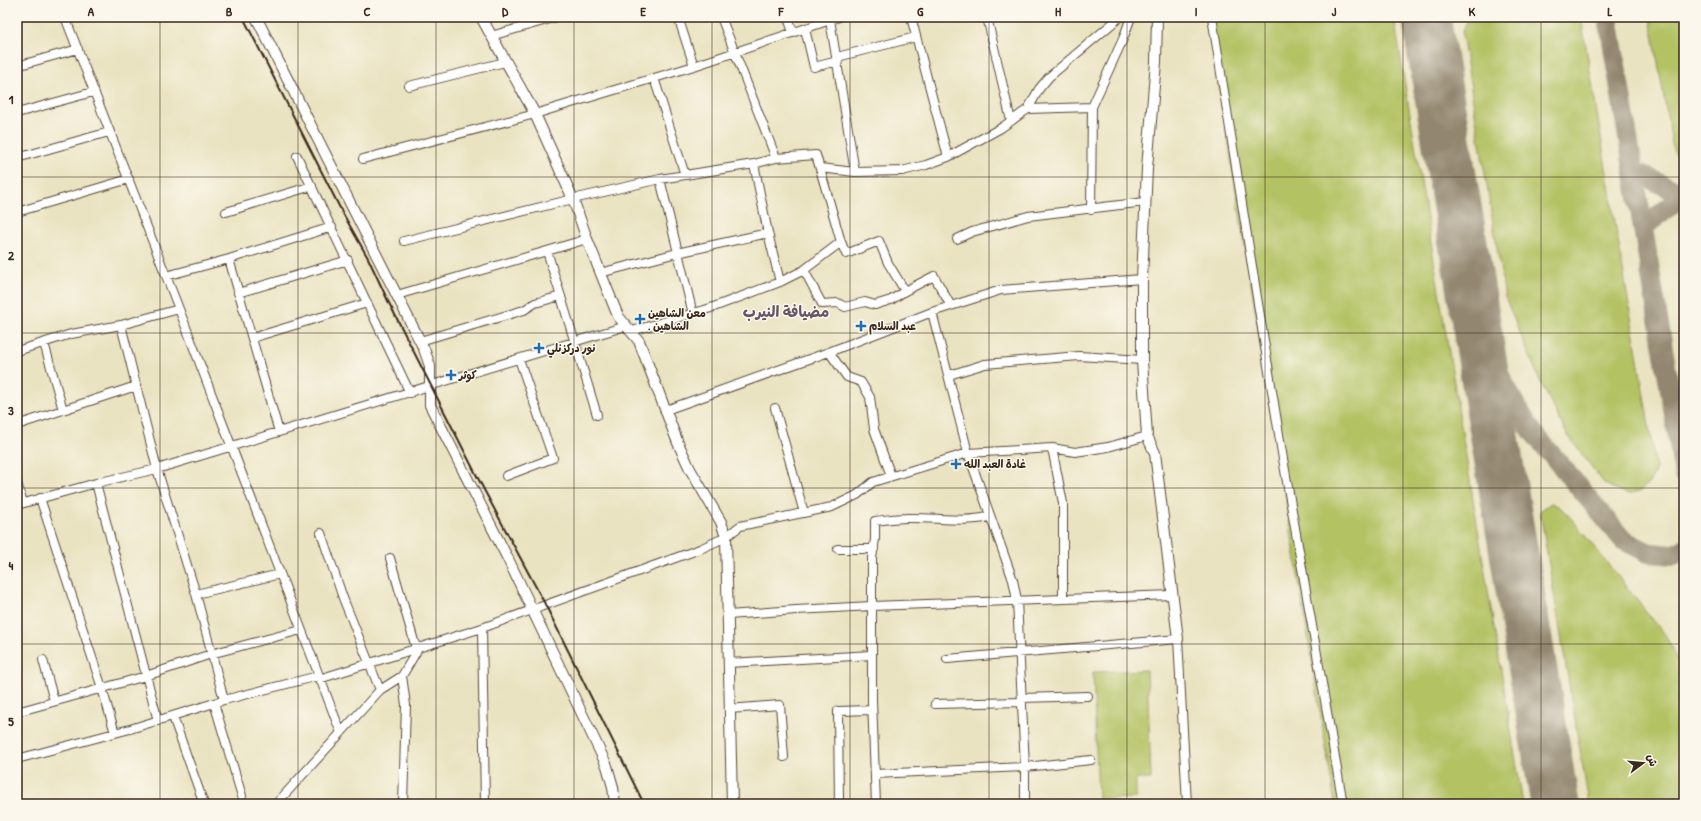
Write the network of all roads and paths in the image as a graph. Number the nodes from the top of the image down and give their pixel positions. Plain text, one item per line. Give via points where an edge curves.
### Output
1 (64, 17) edge
2 (256, 17) edge
3 (481, 17) edge
4 (557, 17) edge
5 (678, 17) edge
6 (721, 17) edge
7 (788, 17) edge
8 (839, 17) edge
9 (911, 17) edge
10 (987, 17) edge
11 (1120, 17) edge
12 (1131, 17) edge
13 (1157, 17) edge
14 (1212, 17) edge
15 (830, 20) junction
16 (805, 29) junction
17 (792, 34) junction
18 (491, 36) junction
19 (916, 37) junction
20 (78, 49) junction
21 (734, 52) junction
22 (838, 59) junction
23 (505, 62) junction
24 (17, 66) edge
25 (694, 66) junction
26 (654, 78) junction
27 (409, 86) dead end
28 (93, 92) junction
29 (1092, 107) junction
30 (1028, 109) junction
31 (17, 113) edge
32 (534, 114) junction
33 (1011, 121) junction
34 (109, 132) junction
35 (297, 156) dead end
36 (948, 157) junction
37 (17, 158) edge
38 (776, 158) junction
39 (363, 160) dead end
40 (754, 164) junction
41 (820, 168) junction
42 (855, 172) junction
43 (685, 175) junction
44 (129, 179) junction
45 (660, 179) junction
46 (312, 186) junction
47 (573, 199) junction
48 (1145, 202) junction
49 (1092, 210) junction
50 (17, 212) edge
51 (226, 212) dead end
52 (332, 227) junction
53 (768, 233) junction
54 (587, 239) junction
55 (957, 239) dead end
56 (404, 241) dead end
57 (841, 242) junction
58 (548, 251) junction
59 (677, 253) junction
60 (229, 259) junction
61 (348, 260) junction
62 (804, 270) junction
63 (600, 273) junction
64 (166, 276) junction
65 (1142, 279) junction
66 (780, 282) junction
67 (905, 290) junction
68 (238, 293) junction
69 (397, 295) junction
70 (561, 296) junction
71 (367, 303) junction
72 (951, 306) junction
73 (179, 309) junction
74 (932, 312) junction
75 (693, 314) junction
76 (121, 325) junction
77 (629, 328) junction
78 (252, 338) junction
79 (420, 341) junction
80 (574, 342) junction
81 (44, 343) junction
82 (17, 350) edge
83 (830, 352) junction
84 (519, 359) junction
85 (1142, 360) junction
86 (949, 375) junction
87 (136, 386) junction
88 (431, 386) junction
89 (410, 392) junction
90 (775, 408) dead end
91 (63, 410) junction
92 (666, 410) junction
93 (597, 415) dead end
94 (17, 425) edge
95 (279, 432) junction
96 (1147, 436) junction
97 (232, 446) junction
98 (1052, 448) junction
99 (968, 453) junction
100 (157, 469) junction
101 (506, 476) dead end
102 (891, 476) junction
103 (17, 483) edge
104 (96, 483) junction
105 (40, 498) junction
106 (20, 504) edge
107 (804, 513) junction
108 (990, 517) junction
109 (321, 533) dead end
110 (726, 537) junction
111 (838, 549) dead end
112 (874, 549) junction
113 (390, 558) dead end
114 (280, 574) junction
115 (196, 594) junction
116 (1172, 595) junction
117 (1063, 598) junction
118 (1017, 600) junction
119 (872, 606) junction
120 (532, 609) junction
121 (728, 616) junction
122 (482, 628) junction
123 (301, 630) junction
124 (1178, 639) junction
125 (418, 648) junction
126 (211, 654) junction
127 (1019, 654) junction
128 (872, 655) junction
129 (947, 658) dead end
130 (43, 660) dead end
131 (728, 663) junction
132 (370, 664) junction
133 (146, 676) junction
134 (402, 676) junction
135 (319, 678) junction
136 (102, 688) junction
137 (380, 690) junction
138 (1088, 696) dead end
139 (224, 700) junction
140 (1022, 700) junction
141 (54, 701) junction
142 (214, 703) junction
143 (935, 704) dead end
144 (730, 709) junction
145 (872, 710) junction
146 (17, 712) edge
147 (173, 717) junction
148 (158, 721) junction
149 (115, 733) junction
150 (340, 733) junction
151 (784, 757) dead end
152 (17, 759) edge
153 (1091, 760) dead end
154 (1025, 767) junction
155 (875, 774) junction
156 (242, 796) dead end
157 (204, 804) edge
158 (276, 804) edge
159 (403, 804) edge
160 (485, 804) edge
161 (615, 804) edge
162 (732, 804) edge
163 (840, 804) edge
164 (876, 804) edge
165 (1025, 804) edge
166 (1187, 804) edge
167 (1343, 804) edge

1 - 20 street
2 - 69 street
3 - 18 street
4 - 18 street
5 - 25 street
6 - 21 street
7 - 17 street
8 - 15 street
9 - 19 street
10 - 33 street
11 - 30 street via 1049,77
12 - 29 street
13 - 48 street
14 - 167 street via 1282,453
15 - 16 street
15 - 22 street
16 - 17 street
16 - 22 street via 814,67
17 - 21 street
18 - 23 street
19 - 22 street
19 - 36 street
20 - 24 street
20 - 28 street
21 - 25 street
21 - 38 street
22 - 42 street
23 - 27 street
23 - 32 street
25 - 26 street
26 - 32 street
26 - 43 street
28 - 31 street
28 - 34 street
29 - 30 street
29 - 49 street
30 - 33 street
32 - 39 street
32 - 47 street
33 - 36 street
34 - 37 street
34 - 44 street
35 - 46 street
36 - 42 street via 902,171
38 - 40 street
38 - 41 street via 816,155
40 - 43 street
40 - 53 street
41 - 42 street
41 - 57 street
43 - 45 street
44 - 50 street
44 - 64 street
45 - 47 street
45 - 59 street
46 - 51 street
46 - 52 street
47 - 54 street
47 - 56 street
48 - 49 street
48 - 65 street
49 - 55 street via 1028,216 972,232
52 - 60 street
52 - 61 street
53 - 59 street
53 - 66 street
54 - 58 street
54 - 63 street
57 - 62 street
57 - 67 street via 846,254 879,241 888,263
58 - 69 street
58 - 70 street
59 - 63 street
59 - 75 street
60 - 64 street
60 - 68 street
61 - 68 street
61 - 71 street
62 - 66 street
62 - 67 street via 822,304 838,303 845,307 865,302 875,305 896,298
63 - 77 street via 618,316
64 - 73 street
65 - 72 street via 1001,290
65 - 85 street
66 - 75 street
67 - 72 street via 934,276
68 - 78 street
69 - 79 street
70 - 79 street via 535,303 524,310
70 - 80 street
71 - 78 street
71 - 89 street
72 - 74 street
73 - 76 street
73 - 97 street
74 - 83 street
74 - 86 street
75 - 77 street
76 - 81 street via 71,334
76 - 87 street
77 - 80 street
77 - 92 street via 639,341
78 - 95 street
79 - 88 street via 430,366
80 - 84 street
80 - 93 street
81 - 82 street
81 - 91 street
83 - 92 street
83 - 102 street via 847,377 861,382 870,397 874,429
84 - 88 street
84 - 101 street via 553,458
85 - 86 street via 1079,356 985,364
85 - 96 street
86 - 99 street
87 - 91 street
87 - 100 street
88 - 89 street
88 - 120 street via 430,405
89 - 95 street
90 - 107 street
91 - 94 street
92 - 110 street via 690,469 721,522
95 - 97 street
96 - 98 street via 1102,448 1074,452
96 - 116 street via 1155,454
97 - 100 street
97 - 114 street
98 - 99 street
98 - 117 street via 1062,503
99 - 102 street
99 - 108 street
100 - 104 street
100 - 115 street
102 - 107 street via 873,482 847,500
103 - 106 street
104 - 105 street
104 - 133 street
105 - 106 street
105 - 136 street
107 - 110 street via 740,526
108 - 112 street via 976,520 906,518 875,521
108 - 118 street via 1013,580
109 - 132 street via 343,598
110 - 120 street via 700,549
110 - 121 street
111 - 112 street
112 - 119 street
113 - 125 street
114 - 115 street
114 - 123 street
115 - 126 street
116 - 117 street
116 - 124 street
117 - 118 street
118 - 119 street
118 - 127 street
119 - 121 street
119 - 128 street
120 - 122 street
120 - 161 street via 607,766
121 - 131 street
122 - 125 street
122 - 160 street
123 - 126 street
123 - 135 street
124 - 127 street
124 - 166 street
125 - 132 street
125 - 134 street
126 - 133 street
126 - 139 street
127 - 129 street
127 - 140 street
128 - 131 street
128 - 145 street
130 - 141 street
131 - 144 street
132 - 135 street
132 - 137 street
133 - 136 street
133 - 148 street
134 - 137 street
134 - 159 street via 406,706
135 - 139 street
135 - 150 street
136 - 141 street
136 - 149 street
137 - 150 street
138 - 140 street
139 - 142 street
140 - 143 street
140 - 154 street
141 - 146 street
142 - 147 street
142 - 156 street
144 - 151 street via 780,705
144 - 162 street
145 - 155 street
145 - 163 street via 838,711
147 - 148 street
147 - 157 street
148 - 149 street
149 - 152 street
150 - 158 street
153 - 154 street
154 - 155 street
154 - 165 street
155 - 164 street

